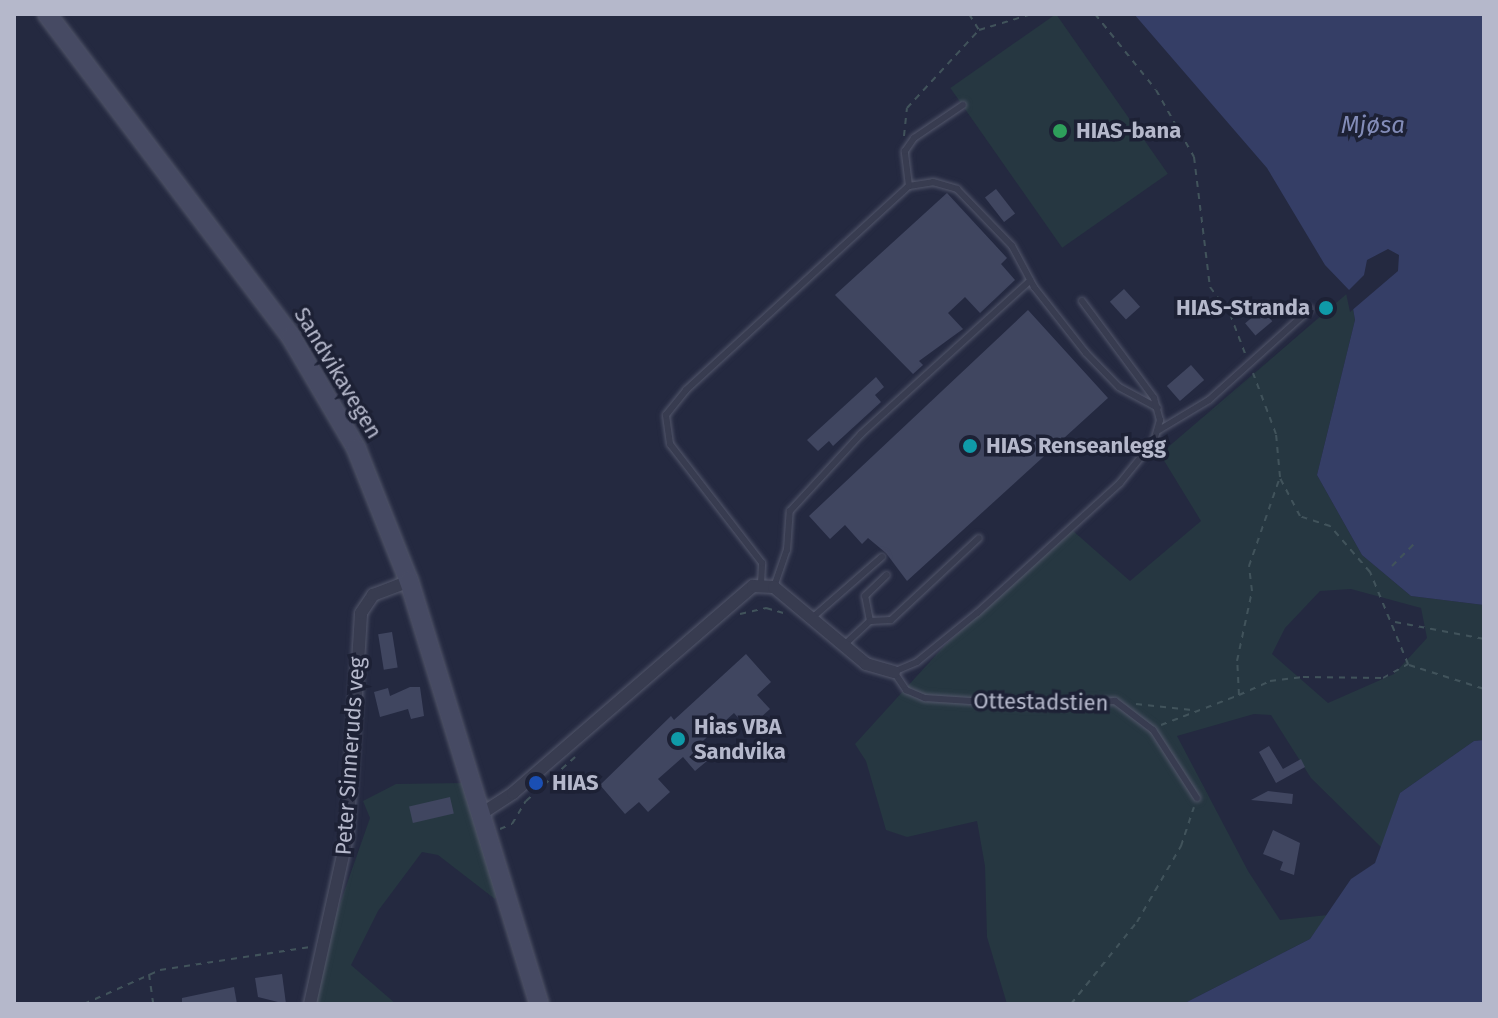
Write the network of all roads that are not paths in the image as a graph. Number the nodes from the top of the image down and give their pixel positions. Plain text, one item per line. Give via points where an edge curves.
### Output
1 (47, 14) edge
2 (963, 105) dead end
3 (909, 186) junction
4 (1030, 281) junction
5 (1082, 301) dead end
6 (1310, 309) dead end
7 (1158, 408) junction
8 (1159, 430) junction
9 (979, 538) dead end
10 (882, 557) dead end
11 (887, 575) dead end
12 (409, 581) junction
13 (767, 586) junction
14 (812, 618) junction
15 (870, 621) junction
16 (843, 646) junction
17 (894, 672) junction
18 (1197, 798) road end
19 (481, 814) junction
20 (310, 1004) edge
21 (539, 1004) edge

1 - 12 main road, Sandvikavegen via 315,373 356,448
2 - 3 lane via 914,138 905,151
3 - 4 lane via 933,182 957,189 1012,246
3 - 13 lane via 696,380 666,415 670,444 762,563
4 - 7 lane via 1110,379
4 - 13 lane via 861,434 790,511 787,550
5 - 7 lane via 1134,366
6 - 8 lane via 1209,400
7 - 8 lane
8 - 17 lane via 1145,454 1108,494 937,648
9 - 15 lane via 891,620
10 - 14 lane
11 - 15 lane via 865,596
12 - 19 main road, Sandvikavegen
12 - 20 street, Peter Sinneruds veg via 373,595 361,613 347,837
13 - 14 street
13 - 19 street via 736,597 513,793
14 - 16 street
15 - 16 lane
16 - 17 street via 872,669
17 - 18 lane, Ottestadstien via 906,690 925,698 1031,705 1095,699 1122,704 1153,730
19 - 21 main road, Sandvikavegen

